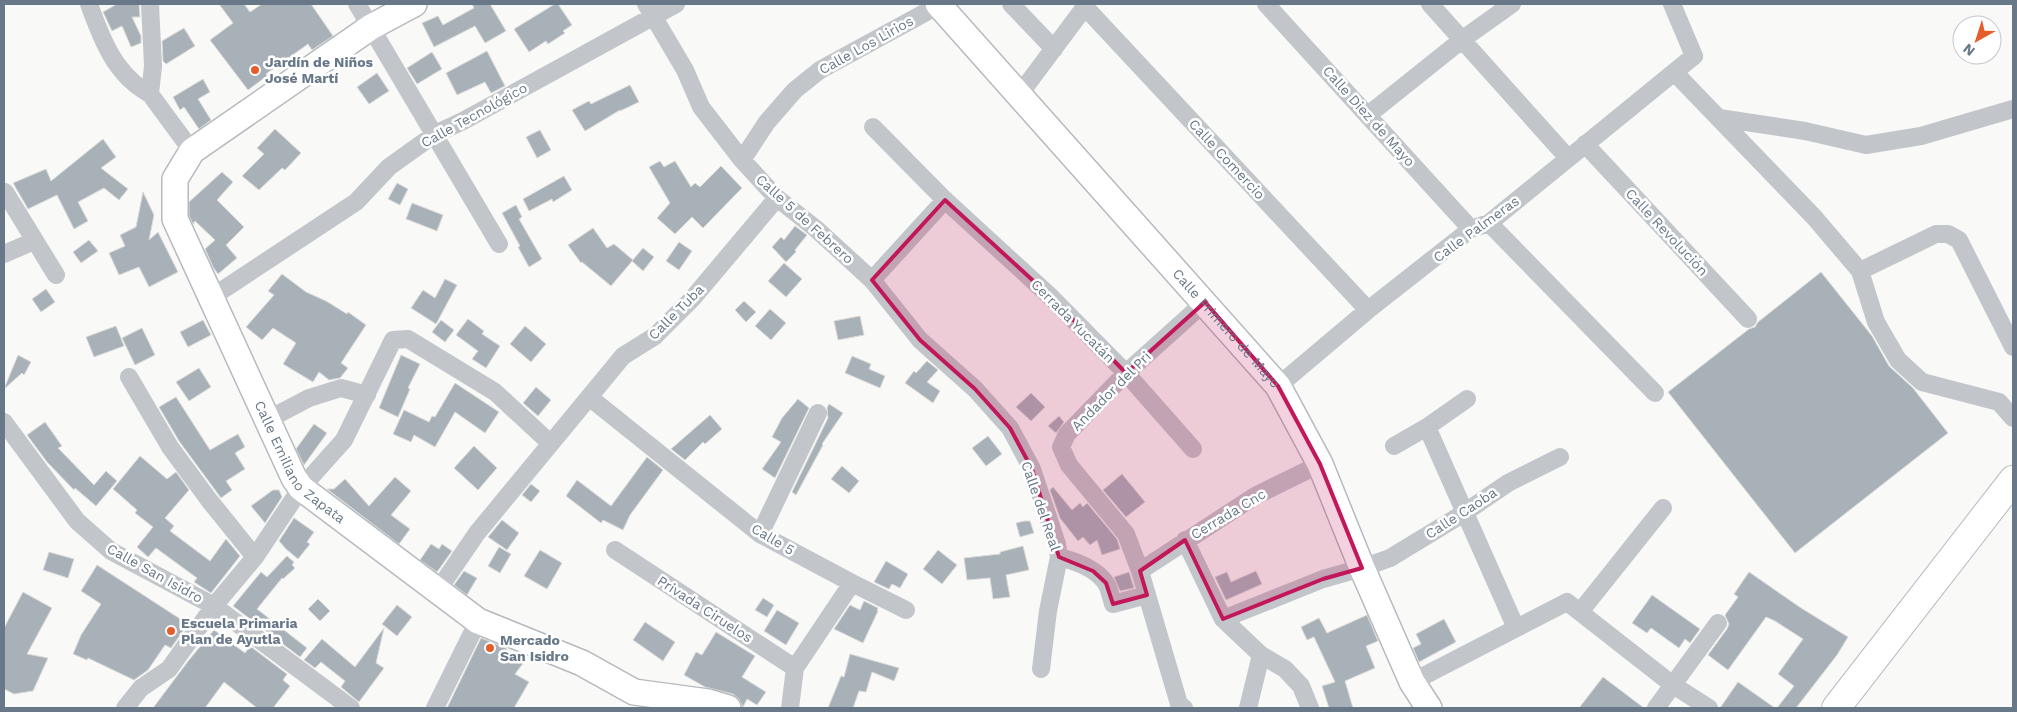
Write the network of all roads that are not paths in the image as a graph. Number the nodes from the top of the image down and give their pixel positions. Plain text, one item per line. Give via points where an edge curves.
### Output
1 (89, 4) edge
2 (150, 4) edge
3 (357, 4) edge
4 (414, 4) edge
5 (676, 4) edge
6 (938, 4) edge
7 (1011, 4) edge
8 (1266, 4) edge
9 (1430, 4) edge
10 (1512, 4) edge
11 (1672, 4) edge
12 (1086, 5) edge
13 (650, 10) edge
14 (371, 27) junction
15 (1463, 39) junction
16 (1054, 49) junction
17 (1675, 73) junction
18 (150, 94) junction
19 (1019, 95) junction
20 (2013, 109) edge
21 (1368, 115) junction
22 (1719, 118) junction
23 (872, 127) dead end
24 (435, 134) junction
25 (1585, 144) junction
26 (192, 151) junction
27 (1568, 158) junction
28 (742, 160) junction
29 (5, 192) dead end
30 (777, 198) junction
31 (945, 200) junction
32 (1489, 223) junction
33 (1471, 229) junction
34 (34, 241) junction
35 (499, 244) dead end
36 (4, 254) edge
37 (1860, 271) junction
38 (56, 275) dead end
39 (872, 280) junction
40 (212, 297) junction
41 (1205, 302) junction
42 (1368, 310) junction
43 (1748, 319) dead end
44 (2013, 347) edge
45 (1126, 373) junction
46 (129, 377) dead end
47 (1278, 386) junction
48 (1655, 393) dead end
49 (367, 395) junction
50 (589, 396) junction
51 (1467, 399) dead end
52 (2006, 401) edge
53 (818, 413) dead end
54 (2013, 418) edge
55 (267, 420) junction
56 (4, 422) edge
57 (1427, 427) junction
58 (550, 443) junction
59 (1394, 446) dead end
60 (1193, 449) dead end
61 (1560, 457) dead end
62 (1320, 464) junction
63 (2013, 480) edge
64 (301, 488) junction
65 (1663, 508) dead end
66 (1464, 513) junction
67 (760, 534) junction
68 (1185, 540) junction
69 (615, 550) dead end
70 (255, 557) junction
71 (1059, 557) junction
72 (1362, 568) junction
73 (1140, 570) junction
74 (852, 584) junction
75 (438, 590) junction
76 (1147, 595) junction
77 (214, 606) junction
78 (1574, 607) junction
79 (906, 610) dead end
80 (1223, 619) junction
81 (478, 621) junction
82 (1718, 623) dead end
83 (1516, 628) junction
84 (1261, 655) junction
85 (794, 668) junction
86 (1041, 669) dead end
87 (1412, 682) junction
88 (1673, 685) junction
89 (1846, 704) edge
90 (125, 708) edge
91 (351, 708) edge
92 (435, 708) edge
93 (728, 708) edge
94 (790, 708) edge
95 (1184, 708) edge
96 (1248, 708) edge
97 (1310, 708) edge
98 (1429, 708) edge
99 (1656, 708) edge
100 (1709, 708) edge

1 - 18 street via 113,60 135,86
2 - 18 street via 153,66
3 - 14 street
4 - 14 street
5 - 13 street, Calle Tecnológico
6 - 19 street, Calle Primero de Mayo
6 - 28 street, Calle Los Lirios via 820,70 795,90
7 - 16 street
8 - 21 street, Calle Diez de Mayo
9 - 15 street
10 - 15 street
11 - 17 street, Calle Palmeras via 1694,56
12 - 16 street
12 - 42 street, Calle Comercio
13 - 24 street, Calle Tecnológico via 472,116
13 - 28 street, Calle 5 de Febrero via 702,107
14 - 24 street
14 - 26 street
15 - 21 street
15 - 27 street
16 - 19 street
17 - 22 street
17 - 25 street, Calle Palmeras
18 - 26 street
19 - 41 street, Calle Primero de Mayo
20 - 22 street via 1921,136 1866,145 1805,131
21 - 33 street, Calle Diez de Mayo
22 - 37 street via 1814,217
23 - 31 street, Cerrada Yucatán
24 - 35 street
24 - 40 street, Calle Tecnológico via 390,167 356,202
25 - 27 street, Calle Palmeras
25 - 43 street, Calle Revolución
26 - 40 street, Calle Emiliano Zapata via 175,179 175,219
27 - 32 street, Calle Palmeras
28 - 30 street, Calle 5 de Febrero
29 - 34 street
30 - 39 street, Calle 5 de Febrero
30 - 50 street, Calle Tuba via 692,298 655,336 623,356
31 - 39 street
31 - 45 street, Cerrada Yucatán via 1052,298
32 - 33 street, Calle Palmeras
32 - 48 street
33 - 42 street, Calle Palmeras
34 - 36 street
34 - 38 street
37 - 44 street via 1936,234 1948,234 1959,240
37 - 52 street via 1876,322 1898,360 1922,382
39 - 71 street, Calle del Real via 920,340 975,389 1010,428 1032,470 1058,544
40 - 55 street, Calle Emiliano Zapata
41 - 45 street, Andador del Pri
41 - 47 street, Calle Primero de Mayo
42 - 47 street, Calle Palmeras
45 - 60 street, Cerrada Yucatán
45 - 73 street, Andador del Pri via 1067,434 1061,447 1069,465 1126,534
46 - 70 street via 170,447
47 - 62 street, Calle Primero de Mayo
49 - 55 street via 340,388 309,398
49 - 58 street, Calle San Isidro via 393,340 408,339 495,392
49 - 64 street, Calle San Isidro via 344,440
50 - 58 street, Calle Tuba
50 - 67 street, Calle 5
51 - 57 street
52 - 54 street
53 - 67 street
55 - 64 street, Calle Emiliano Zapata
56 - 77 street, Calle San Isidro via 77,521 111,551
57 - 59 street
57 - 66 street
58 - 75 street, Calle Tuba via 477,533
61 - 66 street, Calle Caoba via 1508,483
62 - 68 street, Cerrada Cnc via 1255,496
62 - 72 street, Calle Primero de Mayo
63 - 89 main road
64 - 70 street, Calle San Isidro
64 - 75 street, Calle Emiliano Zapata
65 - 78 street
66 - 72 street, Calle Caoba via 1390,558
66 - 83 street
67 - 74 street, Calle 5
68 - 73 street, Cerrada Cnc
68 - 80 street
69 - 85 street, Privada Ciruelos
70 - 77 street, Calle San Isidro
71 - 76 street via 1078,562 1093,571 1106,584 1113,604
71 - 86 street, Calle del Real
72 - 80 street, Calle Caoba via 1323,579
72 - 87 street, Calle Primero de Mayo
73 - 76 street, Andador del Pri
74 - 79 street, Calle 5
74 - 85 street
75 - 81 street, Calle Emiliano Zapata
76 - 95 street, Andador del Pri via 1179,704
77 - 90 street, Calle San Isidro via 169,669 141,688
77 - 91 street, Calle San Isidro
78 - 83 street
78 - 88 street
80 - 84 street
81 - 92 street
81 - 93 street, Calle Emiliano Zapata via 582,664 634,692 708,702
82 - 88 street
83 - 87 street
84 - 96 street
84 - 97 street via 1285,669 1301,686
85 - 94 street
87 - 98 street, Calle Primero de Mayo
88 - 99 street
88 - 100 street

